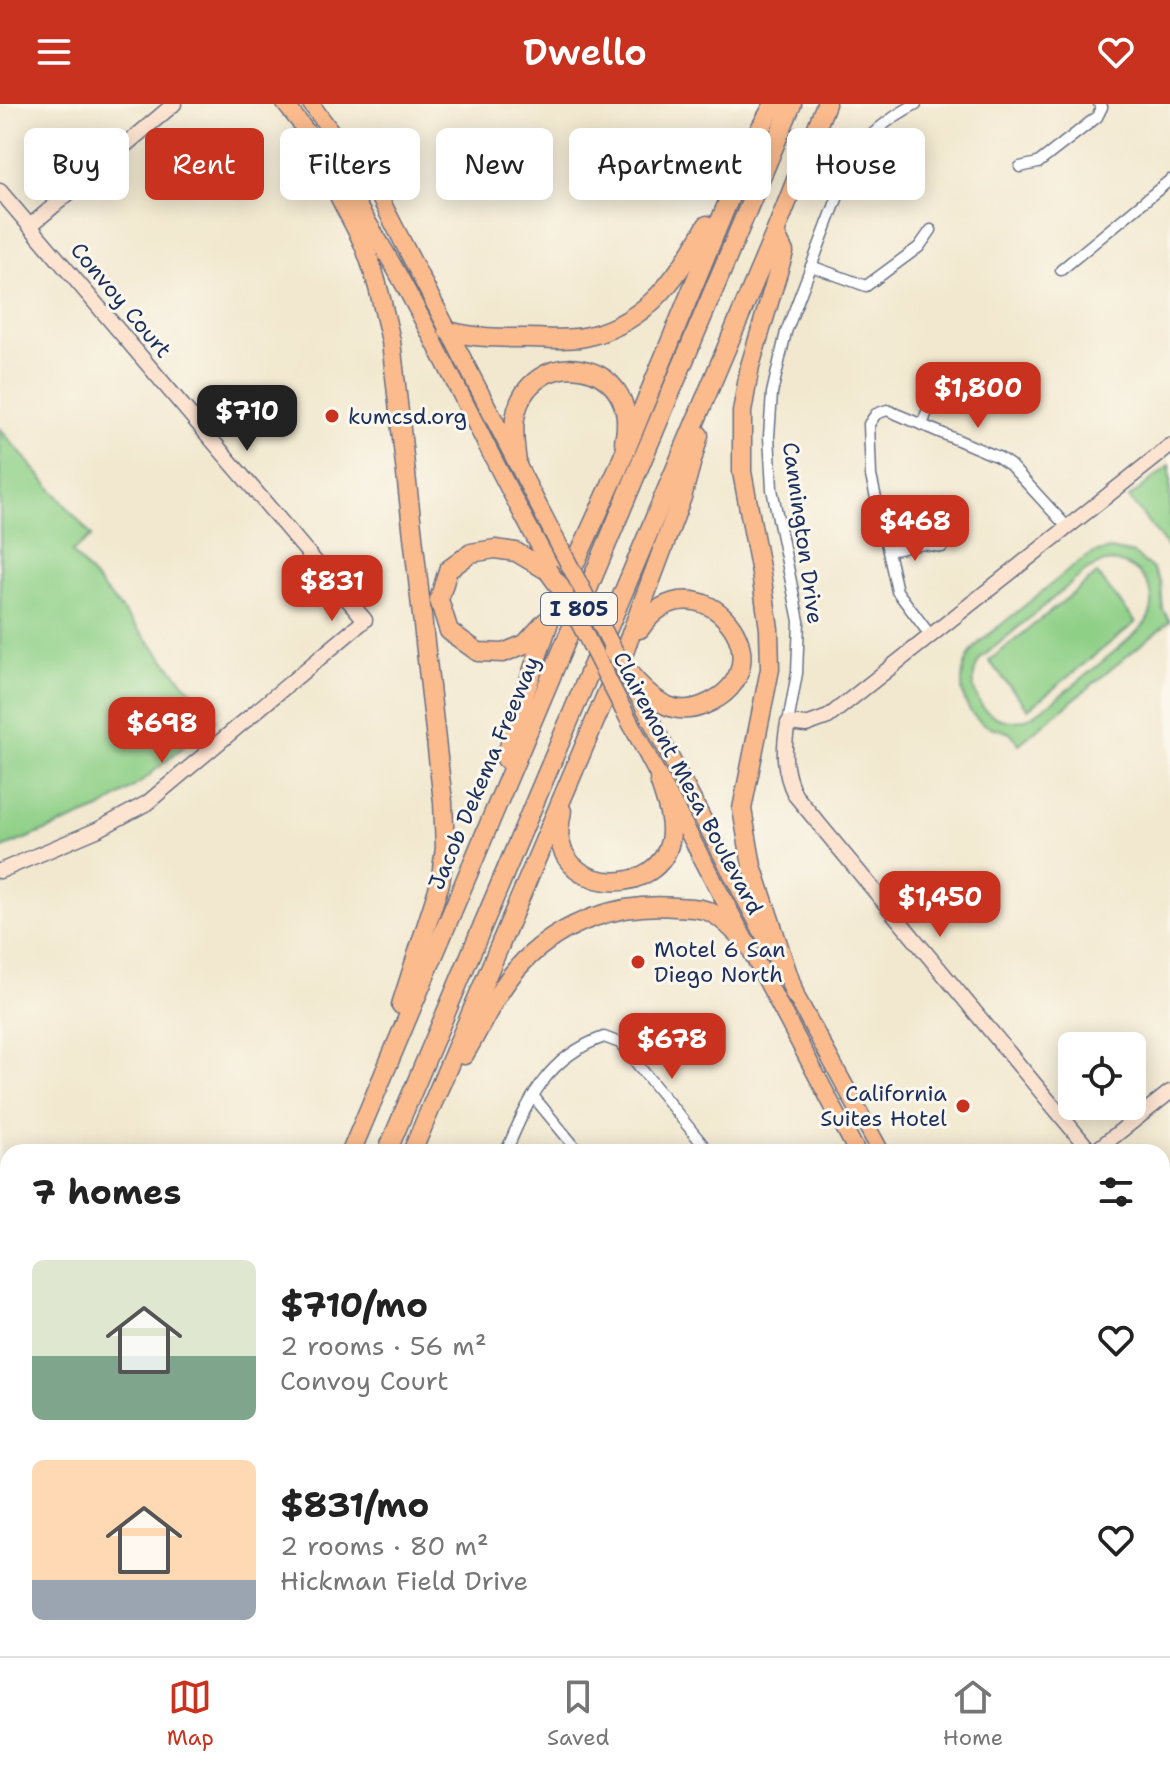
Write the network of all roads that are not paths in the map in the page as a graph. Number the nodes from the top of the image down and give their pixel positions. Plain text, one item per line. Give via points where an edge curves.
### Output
1 (174, 104) edge
2 (285, 104) edge
3 (311, 104) edge
4 (774, 104) edge
5 (792, 104) edge
6 (826, 104) edge
7 (916, 104) edge
8 (1099, 104) edge
9 (302, 128) edge
10 (761, 128) edge
11 (1020, 167) dead end
12 (1169, 183) edge
13 (0, 191) edge
14 (343, 200) edge
15 (354, 200) edge
16 (721, 200) edge
17 (729, 200) edge
18 (30, 226) junction
19 (931, 230) dead end
20 (775, 233) junction
21 (811, 266) junction
22 (1061, 270) dead end
23 (448, 331) junction
24 (721, 359) junction
25 (935, 373) dead end
26 (922, 425) junction
27 (1170, 446) edge
28 (517, 462) junction
29 (617, 471) junction
30 (1068, 528) junction
31 (942, 547) dead end
32 (888, 551) junction
33 (550, 569) junction
34 (564, 593) joint
35 (551, 616) junction
36 (930, 635) junction
37 (618, 653) junction
38 (634, 684) junction
39 (788, 723) junction
40 (574, 768) junction
41 (659, 780) junction
42 (488, 827) junction
43 (0, 871) edge
44 (749, 946) junction
45 (795, 995) junction
46 (1170, 1092) edge
47 (533, 1096) junction
48 (432, 1109) junction
49 (367, 1114) junction
50 (354, 1144) edge
51 (390, 1144) edge
52 (416, 1144) edge
53 (510, 1144) edge
54 (572, 1144) edge
55 (702, 1144) edge
56 (853, 1144) edge
57 (877, 1144) edge
58 (1086, 1144) edge
59 (1103, 1144) edge

1 - 18 street
2 - 9 main road
3 - 23 main road, Clairemont Mesa Boulevard via 380,198
4 - 10 highway
5 - 42 highway, Jacob Dekema Freeway / I 805
6 - 20 highway, I 805
7 - 21 street, Cannington Drive via 864,141 853,157
8 - 11 street via 1097,117 1038,163
12 - 22 street
13 - 18 street, Convoy Court
14 - 49 highway via 373,272 391,341 445,848 440,883
15 - 33 main road via 400,278
16 - 23 highway via 681,271 656,300 615,327 587,337 556,339
17 - 29 highway
18 - 43 street, Convoy Court via 365,620 147,803
19 - 21 street via 919,247 866,286
20 - 24 highway, I 805
20 - 45 highway via 784,252 742,412 742,472 769,629 770,669 742,809 752,866
21 - 39 street, Cannington Drive via 786,332 769,436 772,489 799,621
23 - 28 main road, Clairemont Mesa Boulevard
24 - 37 highway via 682,497
24 - 51 highway, I 805
25 - 26 street via 935,391
26 - 30 street via 1010,465
26 - 32 street via 887,410 869,424 871,476
27 - 30 street
28 - 29 highway via 515,418 523,395 546,374 574,368 600,375 618,391 627,426
28 - 37 main road, Clairemont Mesa Boulevard, bridge
29 - 35 highway
30 - 36 street
31 - 32 street via 923,544
32 - 36 street via 897,591
33 - 34 highway, bridge
33 - 35 highway via 516,552 471,553 448,570 439,600 449,631 478,652 503,653 525,644
34 - 41 main road, Clairemont Mesa Boulevard, bridge
35 - 42 highway
36 - 39 street via 828,717 806,725
37 - 38 highway, bridge
37 - 38 highway via 651,613 668,603 706,604 721,612 741,641 739,674 730,688 700,707 682,710 656,702
37 - 40 highway
38 - 45 main road, Clairemont Mesa Boulevard
39 - 58 street via 785,763 795,795
40 - 41 highway via 560,843 576,868 612,882 638,879 665,853 671,822
40 - 48 highway
41 - 44 main road, Clairemont Mesa Boulevard
42 - 49 highway, Jacob Dekema Freeway / I 805
44 - 48 highway via 723,920 704,910 619,908 586,920 525,960 501,988
44 - 56 main road, Clairemont Mesa Boulevard
45 - 57 main road, Clairemont Mesa Boulevard
46 - 59 street
47 - 53 street
47 - 54 street
47 - 55 street via 557,1064 587,1043 611,1038
48 - 52 highway
49 - 50 highway, Jacob Dekema Freeway / I 805

